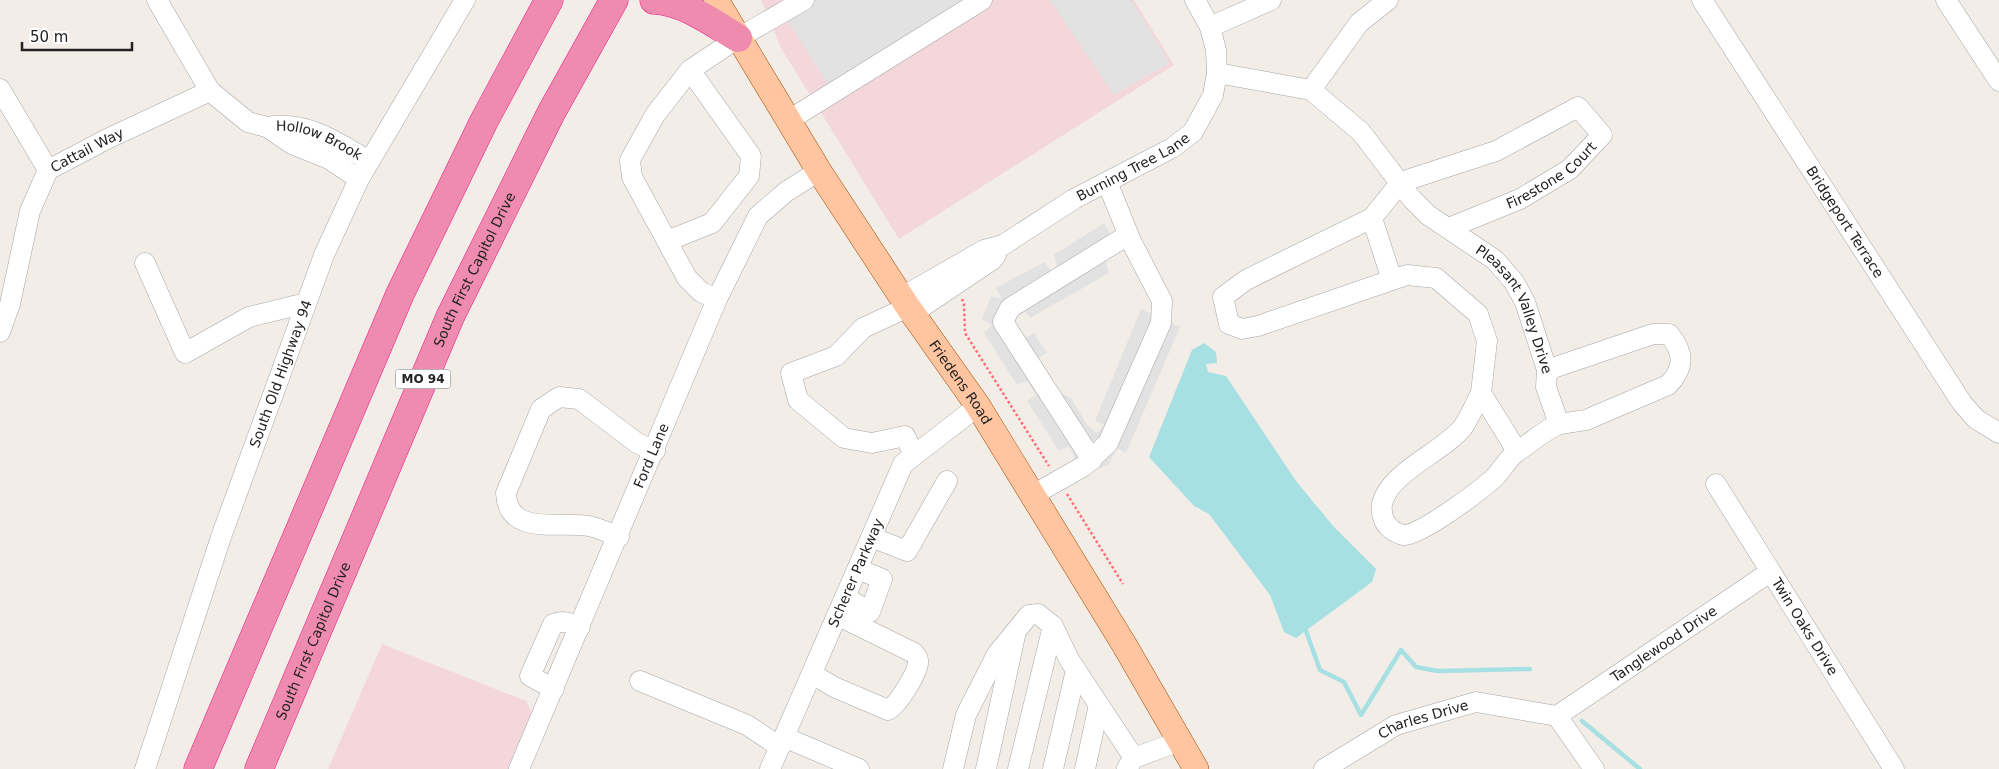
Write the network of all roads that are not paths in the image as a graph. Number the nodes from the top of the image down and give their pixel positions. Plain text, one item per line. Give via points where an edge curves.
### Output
1 (158, 0) edge
2 (465, 0) edge
3 (549, 0) edge
4 (614, 0) edge
5 (647, 0) edge
6 (654, 0) edge
7 (716, 0) edge
8 (804, 0) edge
9 (982, 0) edge
10 (1195, 0) edge
11 (1271, 0) edge
12 (1388, 0) edge
13 (1702, 0) edge
14 (1946, 0) edge
15 (1210, 27) junction
16 (595, 32) junction
17 (738, 38) junction
18 (690, 70) junction
19 (1217, 73) junction
20 (1999, 81) edge
21 (1311, 90) junction
22 (210, 91) junction
23 (2, 98) edge
24 (789, 120) junction
25 (268, 127) junction
26 (369, 161) junction
27 (48, 170) junction
28 (819, 171) junction
29 (358, 179) junction
30 (1107, 182) junction
31 (1400, 182) junction
32 (1372, 218) junction
33 (1449, 228) junction
34 (1128, 235) junction
35 (667, 241) junction
36 (145, 263) dead end
37 (1392, 280) junction
38 (717, 300) junction
39 (306, 303) junction
40 (908, 306) junction
41 (0, 332) edge
42 (1547, 370) junction
43 (1481, 394) junction
44 (978, 406) junction
45 (1558, 424) junction
46 (1999, 433) edge
47 (655, 451) junction
48 (1517, 451) junction
49 (914, 455) junction
50 (1092, 460) junction
51 (946, 481) dead end
52 (1716, 484) dead end
53 (1033, 495) junction
54 (619, 536) junction
55 (872, 537) junction
56 (858, 569) junction
57 (1770, 572) junction
58 (845, 597) junction
59 (837, 615) junction
60 (1053, 626) junction
61 (580, 627) junction
62 (1016, 631) junction
63 (1076, 670) junction
64 (812, 674) junction
65 (640, 681) dead end
66 (554, 689) junction
67 (1098, 705) junction
68 (1557, 716) junction
69 (1180, 741) junction
70 (782, 742) junction
71 (1130, 764) edge
72 (145, 769) edge
73 (198, 769) edge
74 (258, 769) edge
75 (519, 769) edge
76 (770, 769) edge
77 (859, 769) edge
78 (953, 769) edge
79 (986, 769) edge
80 (1018, 769) edge
81 (1053, 769) edge
82 (1085, 769) edge
83 (1196, 769) edge
84 (1324, 769) edge
85 (1594, 769) edge
86 (1894, 769) edge

1 - 22 street, Hollow Brook
2 - 26 street, South Old Highway 94
3 - 73 highway via 480,129 400,294
4 - 16 highway, South First Capitol Drive / MO 94
5 - 16 highway via 620,9
6 - 17 highway via 664,0 693,12
7 - 17 main road, Friedens Road
8 - 17 street
9 - 24 street
10 - 15 street, Burning Tree Lane
11 - 15 street
12 - 21 street via 1359,23
13 - 46 street, Bridgeport Terrace via 1962,403 1976,420
14 - 20 street
15 - 19 street, Burning Tree Lane
16 - 74 highway, South First Capitol Drive / MO 94 via 530,154 450,317
17 - 18 street
17 - 24 main road, Friedens Road
18 - 35 street via 655,115 630,160 632,177
18 - 35 street via 751,156 749,176 712,223
19 - 21 street, Pleasant Valley Drive
19 - 30 street, Burning Tree Lane via 1213,95 1193,132 1172,148
21 - 31 street, Pleasant Valley Drive via 1361,132
22 - 25 street, Hollow Brook via 248,122
22 - 27 street, Cattail Way
23 - 27 street, Cattail Way
24 - 28 main road, Friedens Road
25 - 26 street, Hollow Brook via 295,125 310,130
25 - 29 street, Hollow Brook via 292,144 329,159
26 - 29 street, South Old Highway 94
27 - 41 street via 30,211 10,304
28 - 38 street, Ford Lane via 787,191 758,216
28 - 40 main road, Friedens Road
29 - 39 street, South Old Highway 94
30 - 34 street
30 - 40 street, Burning Tree Lane via 1074,199 1003,245 992,260
31 - 32 street, Pleasant Valley Drive
31 - 33 street, Pleasant Valley Drive via 1428,215
31 - 33 street, Firestone Court via 1496,151 1578,107 1602,134 1570,169 1520,199
32 - 37 street
32 - 37 street, Pleasant Valley Drive via 1246,280 1223,297 1229,324 1242,329 1258,326
33 - 42 street, Pleasant Valley Drive via 1495,260 1514,282 1532,320
34 - 50 street via 1162,301 1161,323 1108,443
34 - 50 street via 1010,308 1003,322
35 - 38 street via 687,278 701,292
36 - 39 street via 184,353 249,317
37 - 43 street, Pleasant Valley Drive via 1407,275 1436,278 1478,314 1487,340
38 - 47 street, Ford Lane
39 - 72 street, South Old Highway 94 via 221,537
40 - 44 main road, Friedens Road
40 - 49 street, Burning Tree Lane via 864,328 836,356 791,373 798,400 844,438 872,443 906,436
42 - 45 street, Pleasant Valley Drive via 1546,387
42 - 45 street via 1653,334 1669,334 1679,346 1681,363 1678,376 1668,385 1586,420
43 - 48 street
43 - 48 street, Pleasant Valley Drive via 1463,426 1385,494 1382,508 1389,528 1404,535 1416,532 1494,478
44 - 49 street, Scherer Parkway
44 - 53 main road, Friedens Road
45 - 48 street, Pleasant Valley Drive
47 - 54 street, Ford Lane
47 - 54 street via 637,443 579,399 559,397 542,409 506,493 512,512 525,520 540,525 589,526
49 - 55 street, Scherer Parkway via 903,464
50 - 53 street
51 - 55 street via 907,551
52 - 57 street, Twin Oaks Drive
53 - 69 main road, Friedens Road
54 - 61 street, Ford Lane
55 - 56 street, Scherer Parkway
56 - 58 street, Scherer Parkway
56 - 58 street via 882,579 870,612
57 - 68 street, Tanglewood Drive
57 - 86 street, Twin Oaks Drive
58 - 59 street, Scherer Parkway
59 - 64 street, Scherer Parkway
59 - 64 street via 914,653 918,665 899,700 888,710
60 - 62 street via 1038,614 1029,615
60 - 63 street
60 - 80 street
61 - 66 street, Ford Lane
61 - 66 street via 559,621 553,624 530,676
62 - 78 street via 997,654 966,715
62 - 79 street
63 - 67 street
63 - 81 street
64 - 70 street, Scherer Parkway
65 - 70 street
66 - 75 street, Ford Lane
67 - 71 street
67 - 82 street
68 - 84 street, Charles Drive via 1476,702 1396,725
68 - 85 street
69 - 71 street
69 - 83 main road, Friedens Road
70 - 76 street, Scherer Parkway
70 - 77 street

